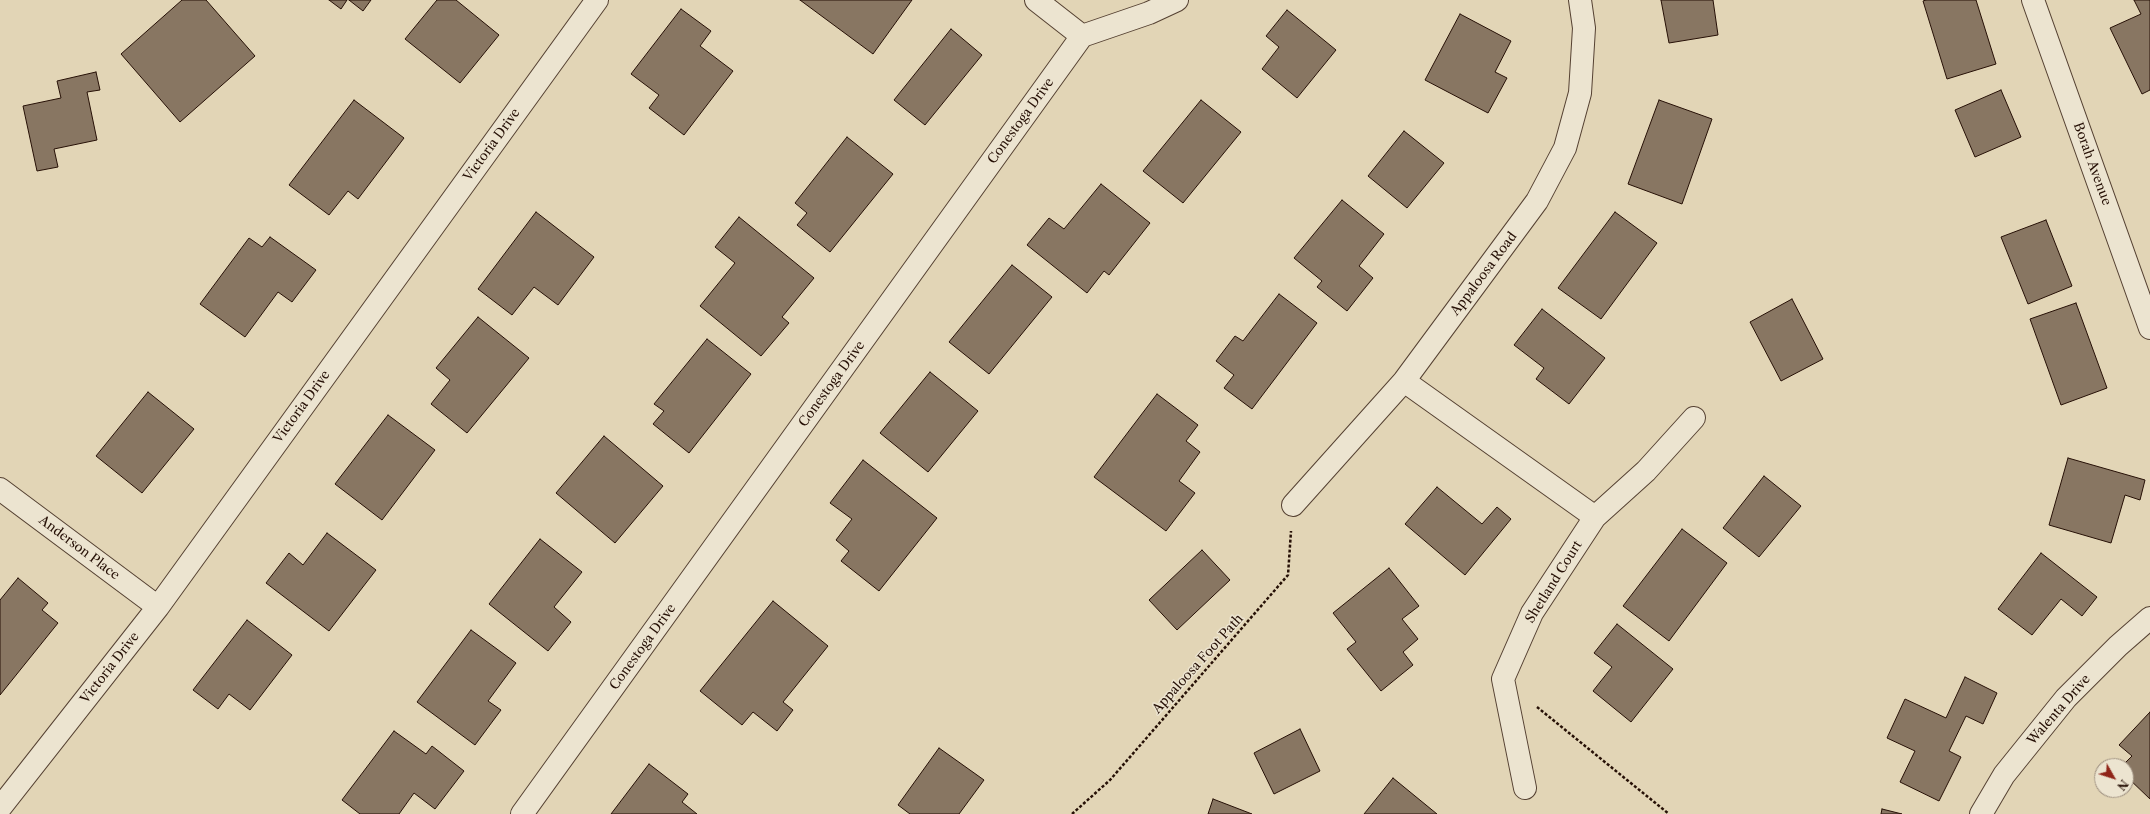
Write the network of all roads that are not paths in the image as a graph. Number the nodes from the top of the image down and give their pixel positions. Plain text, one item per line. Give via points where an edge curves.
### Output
1 (597, 0) edge
2 (1036, 0) edge
3 (1177, 0) edge
4 (1580, 0) edge
5 (2033, 0) edge
6 (1082, 36) junction
7 (2150, 328) edge
8 (1404, 381) junction
9 (1694, 418) dead end
10 (0, 489) edge
11 (1293, 505) road end
12 (1595, 517) junction
13 (158, 607) junction
14 (2150, 618) edge
15 (1525, 788) dead end
16 (0, 808) edge
17 (522, 814) edge
18 (1981, 814) edge

1 - 13 street, Victoria Drive
2 - 6 street
3 - 6 street via 1149,14
4 - 8 street, Appaloosa Road via 1584,28 1580,93 1564,148 1537,201
5 - 7 street, Borah Avenue
6 - 17 street, Conestoga Drive
8 - 11 street, Appaloosa Road
8 - 12 street
9 - 12 street, Shetland Court via 1646,471
10 - 13 street, Anderson Place
12 - 15 street, Shetland Court via 1532,613 1503,680
13 - 16 street, Victoria Drive
14 - 18 street, Walenta Drive via 2066,698 2004,775

